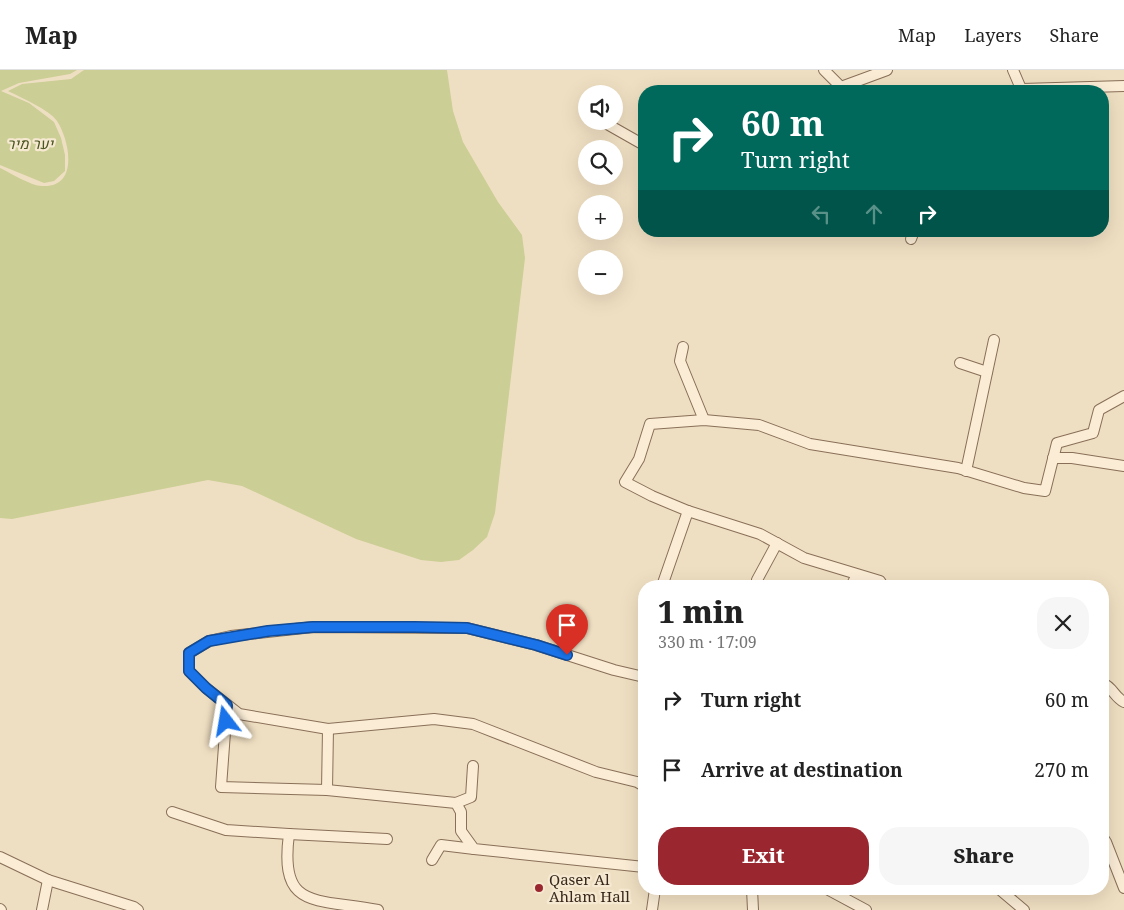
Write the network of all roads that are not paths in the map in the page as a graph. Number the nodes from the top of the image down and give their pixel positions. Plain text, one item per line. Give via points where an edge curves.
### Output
1 (824, 70) edge
2 (887, 70) edge
3 (1013, 70) edge
4 (835, 85) edge
5 (848, 85) edge
6 (1020, 85) edge
7 (1124, 86) edge
8 (1109, 87) edge
9 (618, 130) edge
10 (638, 142) edge
11 (994, 340) dead end
12 (683, 347) dead end
13 (960, 363) dead end
14 (987, 372) junction
15 (1124, 396) edge
16 (704, 420) junction
17 (1053, 458) junction
18 (1124, 466) edge
19 (966, 471) junction
20 (688, 511) junction
21 (777, 543) junction
22 (857, 575) junction
23 (664, 580) edge
24 (757, 580) edge
25 (854, 580) edge
26 (876, 580) edge
27 (638, 676) edge
28 (1109, 686) edge
29 (1124, 702) edge
30 (227, 705) junction
31 (328, 729) junction
32 (474, 766) dead end
33 (638, 783) edge
34 (327, 790) junction
35 (456, 803) junction
36 (172, 812) dead end
37 (289, 834) junction
38 (387, 839) dead end
39 (474, 849) junction
40 (1109, 850) edge
41 (0, 857) edge
42 (432, 860) dead end
43 (638, 866) edge
44 (48, 880) junction
45 (1124, 888) edge
46 (654, 895) edge
47 (752, 895) edge
48 (838, 895) edge
49 (1006, 895) edge
50 (42, 910) edge
51 (138, 910) edge
52 (378, 910) edge
53 (652, 910) edge
54 (753, 910) edge
55 (866, 910) edge
56 (1024, 910) edge

1 - 4 street
2 - 5 street
3 - 6 street
7 - 8 street
9 - 10 street
11 - 14 street
12 - 16 street via 680,361
13 - 14 street
14 - 19 street
15 - 17 street via 1099,410 1093,432 1057,444
16 - 19 street via 759,425 810,444
16 - 20 street via 650,424 638,459 625,482
17 - 18 street
17 - 19 street via 1045,491
20 - 21 street via 760,534
20 - 23 street
21 - 22 street via 804,558
21 - 24 street
22 - 25 street
22 - 26 street
27 - 30 street via 467,628 313,627 209,641 189,653 189,671
28 - 29 street
30 - 31 street via 239,714
30 - 34 street via 221,787
31 - 33 street via 434,719 472,724 596,772
31 - 34 street
32 - 35 street via 470,797
34 - 35 street
35 - 39 street via 461,812 461,832
36 - 37 street via 226,830
37 - 38 street
37 - 52 street via 286,856 288,880 298,897 320,904
39 - 42 street via 441,845
39 - 43 street
40 - 45 street
41 - 44 street
44 - 50 street
44 - 51 street
46 - 53 street
47 - 54 street
48 - 55 street
49 - 56 street

